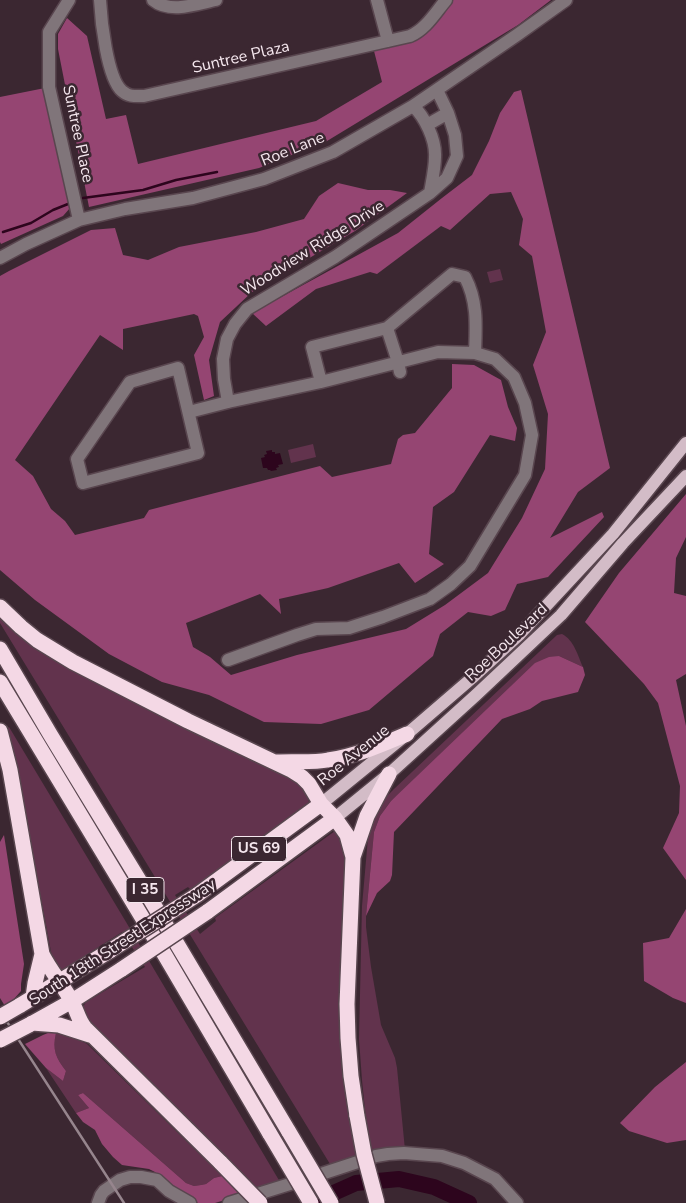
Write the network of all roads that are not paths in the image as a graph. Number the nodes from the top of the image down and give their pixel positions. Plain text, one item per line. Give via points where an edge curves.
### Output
1 (70, 0) edge
2 (100, 0) edge
3 (153, 0) edge
4 (216, 0) edge
5 (376, 0) edge
6 (446, 0) edge
7 (566, 0) edge
8 (388, 41) junction
9 (437, 90) junction
10 (413, 106) junction
11 (448, 113) junction
12 (427, 125) junction
13 (430, 192) junction
14 (79, 220) junction
15 (0, 258) edge
16 (387, 328) junction
17 (475, 353) junction
18 (399, 367) junction
19 (321, 382) junction
20 (228, 402) junction
21 (189, 412) junction
22 (686, 443) edge
23 (686, 476) edge
24 (0, 607) edge
25 (0, 649) edge
26 (228, 660) dead end
27 (0, 682) edge
28 (0, 731) edge
29 (407, 734) junction
30 (273, 762) junction
31 (389, 774) junction
32 (321, 804) junction
33 (335, 818) junction
34 (353, 857) junction
35 (42, 954) junction
36 (59, 982) junction
37 (33, 998) junction
38 (72, 1001) junction
39 (0, 1018) edge
40 (30, 1024) junction
41 (91, 1035) junction
42 (0, 1040) edge
43 (98, 1203) edge
44 (190, 1203) edge
45 (229, 1203) edge
46 (260, 1203) edge
47 (311, 1203) edge
48 (331, 1203) edge
49 (377, 1203) edge
50 (517, 1203) edge

1 - 14 street, Suntree Place via 49,32 49,87
2 - 8 street, Suntree Plaza via 112,74 122,91 131,96 144,96
3 - 4 street via 176,8
5 - 8 street
6 - 8 street, Suntree Plaza via 418,33
7 - 9 street, Roe Lane
9 - 10 street, Roe Lane
9 - 11 street, Woodview Ridge Drive
10 - 12 street
10 - 14 street, Roe Lane via 333,152 264,179 193,198
11 - 12 street
11 - 13 street, Woodview Ridge Drive via 457,156 448,178
12 - 13 street via 436,155
13 - 20 street, Woodview Ridge Drive via 335,257 247,309 235,324 222,359
14 - 15 street, Roe Lane
16 - 17 street via 452,274 465,277 476,315
16 - 18 street
16 - 19 street via 312,348
17 - 18 street via 438,352
17 - 26 street via 495,359 514,377 526,403 532,435 525,475 470,566 430,599 349,628 316,629
18 - 19 street
19 - 20 street
20 - 21 street
21 - 21 street via 178,368 130,382 77,459 84,484 198,453
22 - 29 main road, Roe Boulevard via 613,534 520,634
23 - 31 main road, Roe Boulevard via 561,615
24 - 30 highway via 37,640 72,662
25 - 48 highway, I 35, bridge
27 - 47 highway, I 35, bridge
28 - 35 highway via 10,770
29 - 30 highway via 344,758
29 - 32 main road, Roe Avenue
30 - 32 highway via 302,777
31 - 33 main road, Roe Boulevard
31 - 34 highway via 367,816
32 - 33 highway
32 - 36 highway, South 18th Street Expressway / US 69, bridge via 197,895
33 - 34 highway via 347,835
33 - 38 highway, South 18th Street Expressway, bridge via 207,912
34 - 49 highway, bridge via 348,1038 357,1116
35 - 36 highway
35 - 37 highway
36 - 37 highway, South 18th Street Expressway / US 69
36 - 38 highway
37 - 39 highway, South 18th Street Expressway / US 69, bridge
38 - 40 highway, South 18th Street Expressway
38 - 41 highway via 81,1024
40 - 41 highway via 59,1025
40 - 42 highway, South 18th Street Expressway, bridge
41 - 46 highway, bridge
43 - 44 street via 104,1191 130,1176 157,1180
45 - 50 street via 382,1155 404,1153 457,1160 491,1176

